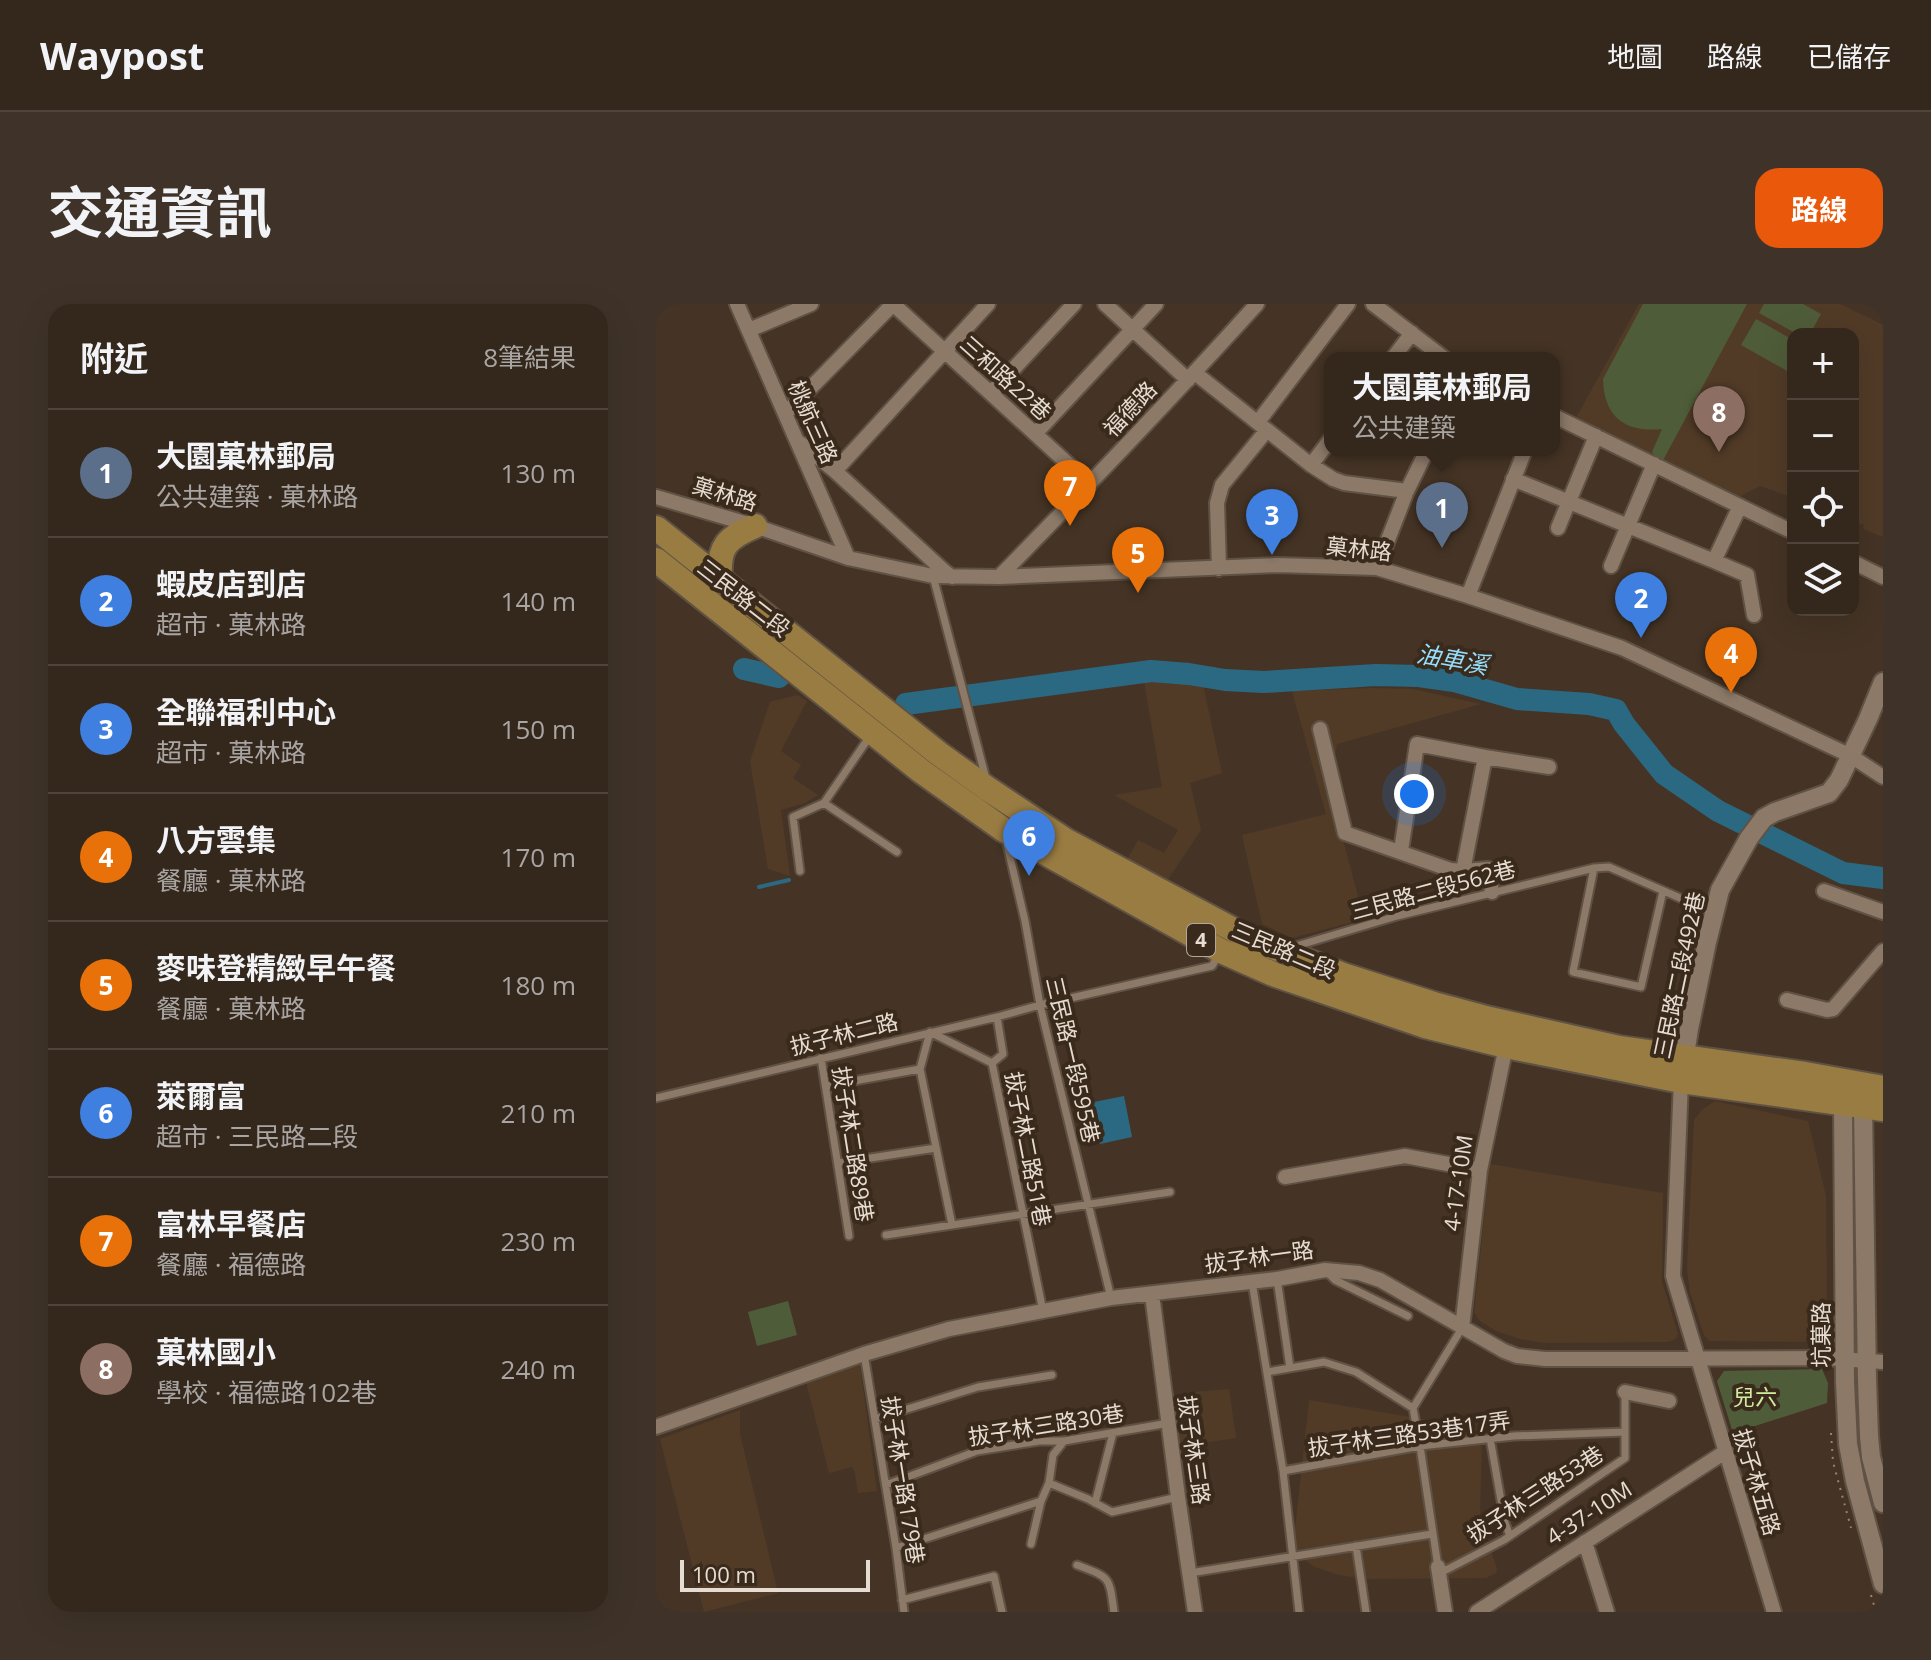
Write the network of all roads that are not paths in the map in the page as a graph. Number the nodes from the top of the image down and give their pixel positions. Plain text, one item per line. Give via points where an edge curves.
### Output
1 (737, 304) edge
2 (811, 304) edge
3 (893, 304) edge
4 (988, 304) edge
5 (1074, 304) edge
6 (1105, 304) edge
7 (1156, 304) edge
8 (1257, 304) edge
9 (1348, 304) edge
10 (1373, 304) edge
11 (1132, 329) junction
12 (749, 330) junction
13 (1412, 333) junction
14 (945, 352) junction
15 (1398, 352) edge
16 (1436, 352) edge
17 (1192, 376) junction
18 (991, 393) junction
19 (785, 414) junction
20 (1560, 419) edge
21 (1262, 426) junction
22 (1035, 434) junction
23 (1596, 436) junction
24 (797, 440) junction
25 (1324, 448) edge
26 (1424, 456) edge
27 (1523, 456) edge
28 (1654, 464) junction
29 (1311, 465) junction
30 (835, 471) junction
31 (1513, 479) junction
32 (1090, 484) junction
33 (1407, 491) junction
34 (656, 497) edge
35 (1569, 501) junction
36 (1740, 506) junction
37 (1628, 525) junction
38 (755, 526) junction
39 (656, 528) edge
40 (1558, 528) dead end
41 (1787, 529) edge
42 (848, 558) junction
43 (656, 560) edge
44 (1714, 561) junction
45 (1859, 565) edge
46 (1611, 566) dead end
47 (1377, 568) junction
48 (1219, 569) junction
49 (933, 576) junction
50 (999, 577) junction
51 (1883, 577) edge
52 (720, 578) junction
53 (953, 578) junction
54 (1468, 596) junction
55 (1754, 615) dead end
56 (1883, 682) edge
57 (1320, 729) dead end
58 (873, 732) junction
59 (1851, 756) junction
60 (1485, 757) junction
61 (1549, 767) dead end
62 (1883, 777) edge
63 (988, 789) junction
64 (824, 803) junction
65 (1004, 830) junction
66 (1401, 851) junction
67 (897, 852) dead end
68 (1594, 868) junction
69 (800, 871) dead end
70 (1463, 871) junction
71 (1663, 891) junction
72 (1824, 891) dead end
73 (1492, 892) junction
74 (1883, 912) edge
75 (1714, 913) junction
76 (1281, 950) junction
77 (1221, 951) junction
78 (1883, 951) edge
79 (1250, 964) junction
80 (1787, 1000) dead end
81 (1040, 1005) junction
82 (997, 1017) junction
83 (930, 1032) junction
84 (1506, 1046) junction
85 (821, 1058) junction
86 (992, 1063) junction
87 (920, 1069) junction
88 (1683, 1070) junction
89 (826, 1086) junction
90 (1864, 1096) edge
91 (656, 1098) edge
92 (936, 1148) junction
93 (838, 1163) junction
94 (1480, 1170) junction
95 (1285, 1177) dead end
96 (1170, 1192) dead end
97 (1090, 1204) junction
98 (1022, 1214) junction
99 (952, 1225) junction
100 (886, 1235) dead end
101 (849, 1236) dead end
102 (1325, 1270) junction
103 (1277, 1279) junction
104 (1252, 1282) junction
105 (1152, 1294) junction
106 (1111, 1298) junction
107 (1043, 1311) junction
108 (1408, 1316) dead end
109 (1462, 1328) junction
110 (864, 1354) junction
111 (1697, 1358) junction
112 (1846, 1360) junction
113 (1875, 1361) edge
114 (1290, 1368) junction
115 (1267, 1372) junction
116 (1052, 1375) dead end
117 (1625, 1392) joint
118 (1669, 1401) dead end
119 (1413, 1408) junction
120 (875, 1419) junction
121 (1169, 1423) junction
122 (656, 1427) edge
123 (1625, 1432) junction
124 (1113, 1433) junction
125 (1490, 1438) junction
126 (1064, 1441) junction
127 (1420, 1446) junction
128 (1725, 1452) junction
129 (1283, 1471) junction
130 (1049, 1483) junction
131 (886, 1485) junction
132 (1178, 1497) junction
133 (1041, 1501) junction
134 (1095, 1503) junction
135 (1883, 1503) edge
136 (1432, 1534) junction
137 (1510, 1536) junction
138 (1585, 1542) junction
139 (1031, 1544) dead end
140 (1356, 1546) junction
141 (896, 1548) junction
142 (1291, 1555) junction
143 (1077, 1565) dead end
144 (1438, 1567) junction
145 (1190, 1573) junction
146 (1883, 1584) edge
147 (902, 1600) junction
148 (904, 1612) edge
149 (1002, 1612) edge
150 (1114, 1612) edge
151 (1195, 1612) edge
152 (1299, 1612) edge
153 (1366, 1612) edge
154 (1445, 1612) edge
155 (1477, 1612) edge
156 (1607, 1612) edge
157 (1774, 1612) edge

1 - 12 street, 桃航三路
2 - 12 street
3 - 14 street, 三和路22巷
3 - 19 street
4 - 14 street
5 - 18 street
6 - 11 street
7 - 11 street
8 - 17 street, 福德路
9 - 21 street
10 - 13 street
11 - 17 street
11 - 22 street
12 - 19 street, 桃航三路
13 - 15 street
13 - 16 street
14 - 18 street, 三和路22巷
14 - 30 street
17 - 21 street
17 - 32 street, 福德路
18 - 22 street, 三和路22巷
19 - 24 street, 桃航三路
20 - 23 street
21 - 29 street
21 - 48 street via 1222,485 1217,503
22 - 32 street, 三和路22巷
23 - 28 street
23 - 35 street
24 - 30 street
24 - 42 street, 桃航三路
25 - 29 street
26 - 33 street
27 - 31 street
28 - 36 street
28 - 37 street
29 - 33 street via 1344,483
30 - 53 street
31 - 35 street
31 - 54 street
32 - 50 street, 福德路
33 - 47 street
34 - 38 street, 菓林路
35 - 37 street
35 - 40 street
36 - 41 street
36 - 44 street
37 - 44 street
37 - 46 street
38 - 42 street, 菓林路
38 - 52 main road via 735,534 723,549
39 - 52 main road, 三民路二段 / 4
42 - 49 street, 菓林路
43 - 58 main road, 三民路二段 / 4
44 - 55 street via 1747,575
45 - 51 street
47 - 48 street, 菓林路
47 - 54 street, 菓林路
48 - 50 street, 菓林路
49 - 53 street, 菓林路
49 - 63 lane
50 - 53 street, 菓林路
52 - 63 main road, 三民路二段 / 4
54 - 59 street, 菓林路 via 1622,648
56 - 59 street
57 - 66 street via 1345,833
58 - 64 lane
58 - 65 main road, 三民路二段 / 4
59 - 62 street, 菓林路
59 - 75 street, 三民路二段492巷 via 1829,793 1764,818 1720,890
60 - 61 street
60 - 66 street via 1417,744
60 - 70 street
63 - 76 main road, 三民路二段 / 4 via 1065,840
64 - 67 lane
64 - 69 lane via 793,817
65 - 77 main road, 三民路二段 / 4
65 - 81 lane, 三民路一段595巷
66 - 70 street
68 - 71 lane via 1609,867
68 - 71 lane via 1573,972 1641,987
68 - 73 lane, 三民路二段562巷
70 - 73 street via 1488,869
71 - 75 lane
72 - 74 street
73 - 76 lane, 三民路二段562巷
75 - 88 street, 三民路二段492巷
76 - 79 street
76 - 88 main road, 三民路二段 / 4 via 1434,1004 1619,1048
77 - 79 main road, 三民路二段 / 4
77 - 81 lane, 拔子林二路 via 1212,966
78 - 80 street via 1833,1009
79 - 84 main road, 三民路二段 / 4 via 1425,1026
81 - 82 lane, 拔子林二路
81 - 97 lane, 三民路一段595巷
82 - 83 lane, 拔子林二路
82 - 86 lane via 1003,1054
83 - 85 lane, 拔子林二路
83 - 86 lane, 拔子林二路51巷
83 - 87 lane
84 - 88 main road, 三民路二段 / 4
84 - 94 street, 4-17-10M
85 - 89 lane, 拔子林二路89巷
85 - 91 lane, 拔子林二路
86 - 98 lane, 拔子林二路51巷
87 - 89 lane
87 - 92 lane
88 - 90 main road, 三民路二段 / 4
88 - 111 street, 拔子林五路 via 1673,1276
89 - 93 lane, 拔子林二路89巷
90 - 112 street, 坑菓路
90 - 113 street, 坑菓路
92 - 93 lane
92 - 99 lane
93 - 101 lane, 拔子林二路89巷
94 - 95 street via 1405,1156
94 - 109 street, 4-17-10M
96 - 97 lane
97 - 98 lane
97 - 106 lane, 三民路一段595巷
98 - 99 lane
98 - 107 lane, 拔子林二路51巷
99 - 100 lane
102 - 103 street, 拔子林一路
102 - 108 lane
102 - 109 street, 拔子林一路 via 1380,1280
103 - 104 street, 拔子林一路
103 - 114 lane
104 - 105 street, 拔子林一路
104 - 115 lane
105 - 106 street, 拔子林一路
105 - 121 street, 拔子林三路
106 - 107 street, 拔子林一路
107 - 110 street, 拔子林一路 via 949,1329
109 - 111 street, 拔子林一路 via 1517,1356
109 - 119 lane
110 - 120 lane, 拔子林一路179巷
110 - 122 street, 拔子林一路
111 - 112 street, 拔子林一路
111 - 128 street, 拔子林五路
112 - 113 street, 拔子林一路
112 - 146 street, 坑菓路 via 1851,1463
113 - 135 street, 坑菓路 via 1871,1457
114 - 115 lane
114 - 119 lane via 1324,1362 1356,1372
115 - 129 lane
116 - 120 lane via 978,1387
117 - 118 street
117 - 123 lane, 拔子林三路53巷
119 - 127 lane
120 - 131 lane, 拔子林一路179巷
121 - 124 lane, 拔子林三路30巷
121 - 132 street, 拔子林三路
123 - 125 lane, 拔子林三路53巷17弄
123 - 137 lane, 拔子林三路53巷 via 1625,1458
124 - 126 lane, 拔子林三路30巷
124 - 134 lane
125 - 127 lane, 拔子林三路53巷17弄
125 - 137 lane
126 - 130 lane via 1053,1455
126 - 131 lane, 拔子林三路30巷 via 977,1451
127 - 129 lane, 拔子林三路53巷17弄
127 - 136 lane
128 - 138 street, 4-37-10M
128 - 157 street, 拔子林五路
129 - 142 lane, 拔子林三路53巷17弄
130 - 133 lane
130 - 134 lane
131 - 141 lane, 拔子林一路179巷
132 - 134 lane via 1112,1512
132 - 145 street, 拔子林三路
133 - 139 lane
133 - 141 lane
136 - 140 lane, 拔子林三路53巷
136 - 144 lane, 拔子林三路53巷
137 - 144 lane, 拔子林三路53巷 via 1446,1570
138 - 155 street, 4-37-10M
138 - 156 street
140 - 142 lane, 拔子林三路53巷
140 - 153 lane
141 - 147 lane, 拔子林一路179巷
142 - 145 lane, 拔子林三路53巷
142 - 152 lane, 拔子林三路53巷17弄
143 - 150 lane via 1104,1576
144 - 154 street
145 - 151 street, 拔子林三路
147 - 148 lane, 拔子林一路179巷
147 - 149 lane via 994,1576

